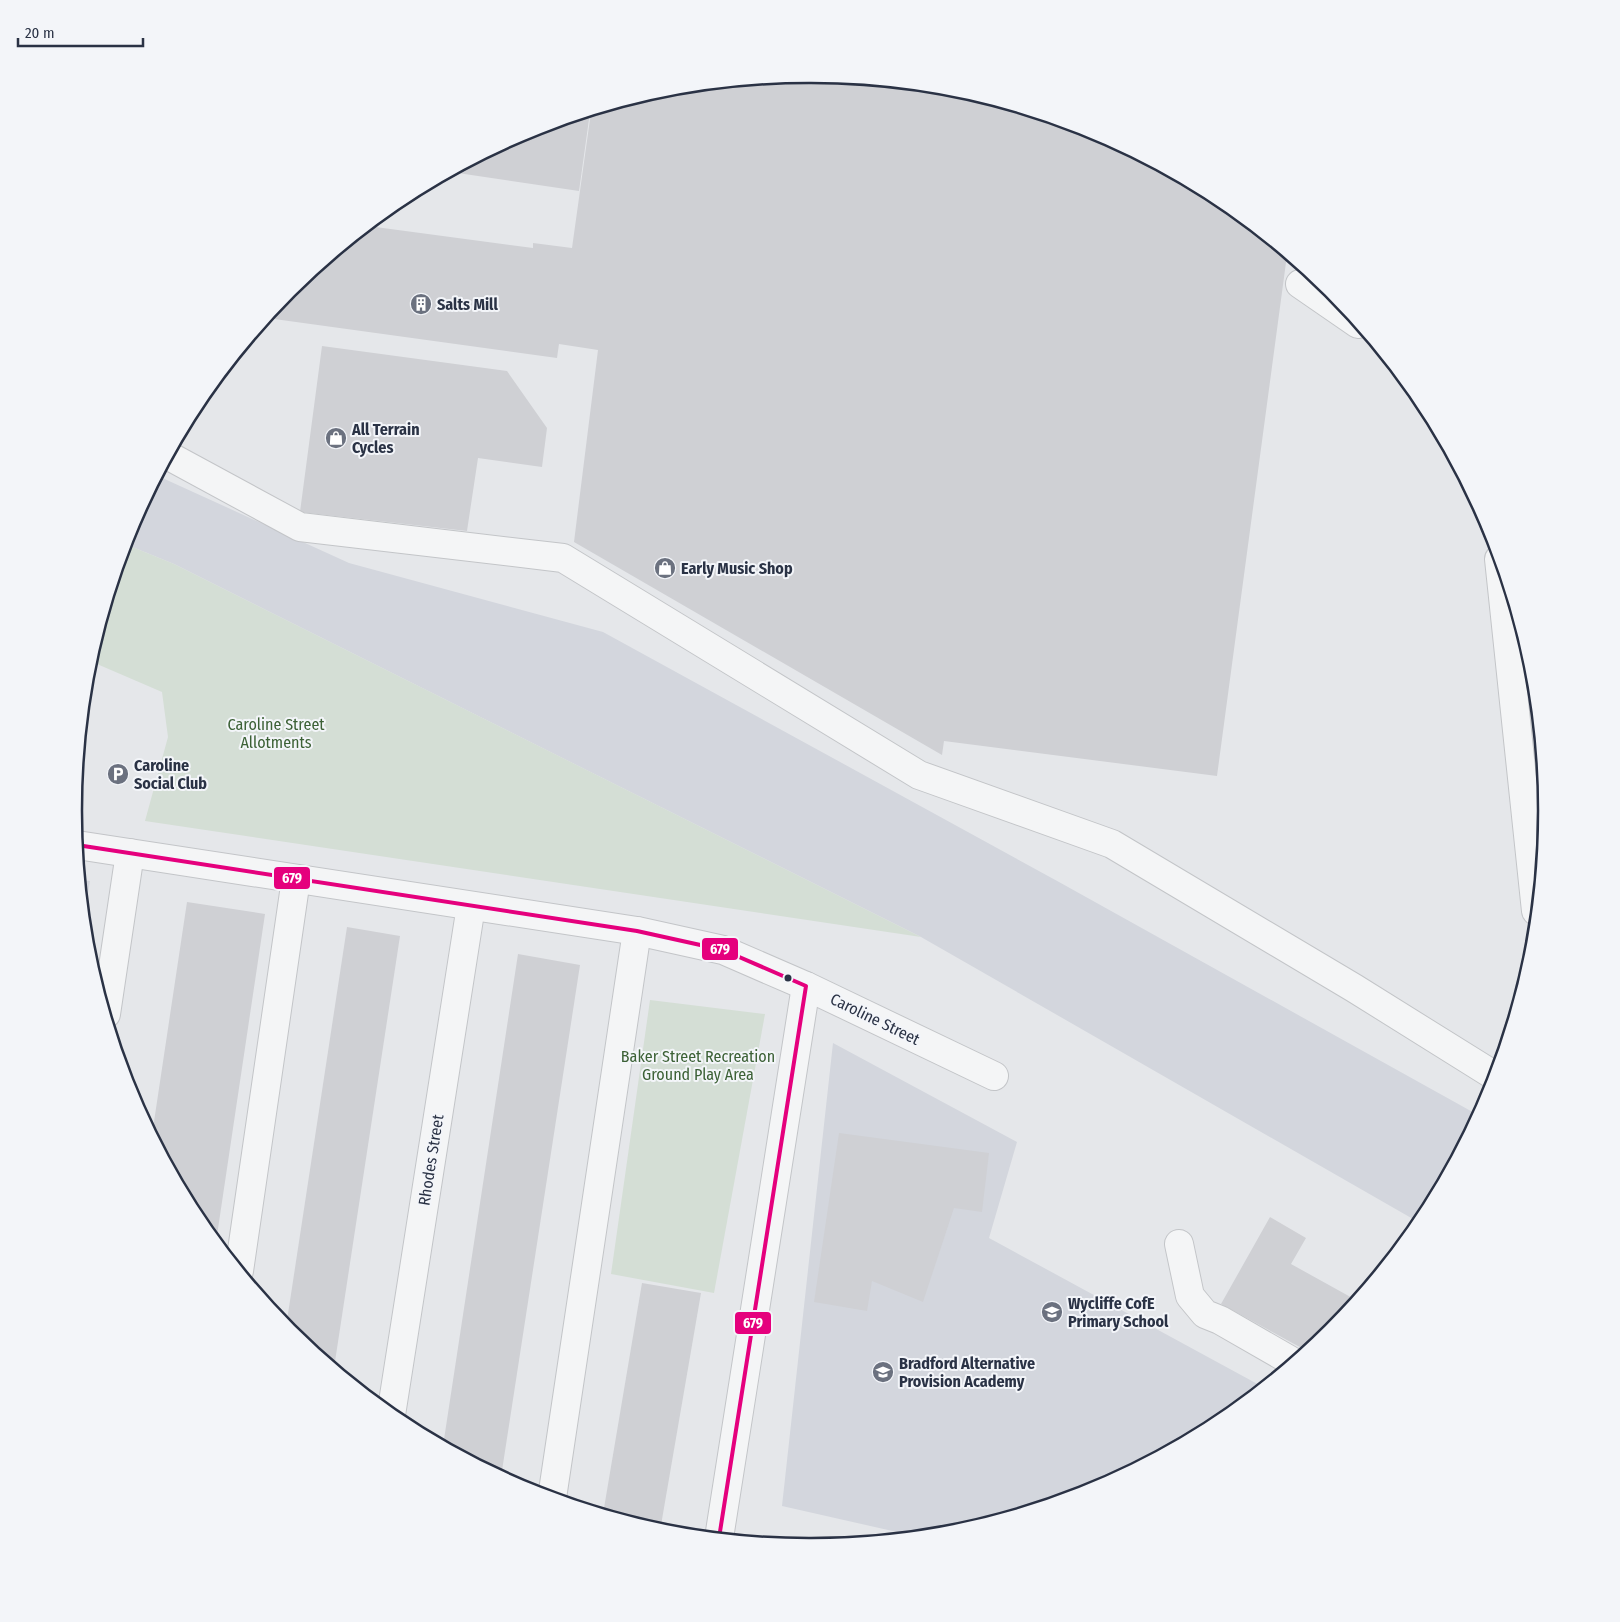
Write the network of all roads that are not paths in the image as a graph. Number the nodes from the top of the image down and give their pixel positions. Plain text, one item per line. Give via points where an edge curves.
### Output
1 (1300, 284) dead end
2 (1334, 308) edge
3 (174, 459) edge
4 (1502, 587) edge
5 (83, 846) edge
6 (130, 853) junction
7 (296, 878) junction
8 (1533, 885) edge
9 (470, 906) junction
10 (637, 931) junction
11 (806, 986) junction
12 (108, 1002) edge
13 (1489, 1072) edge
14 (994, 1076) dead end
15 (1179, 1244) dead end
16 (240, 1263) edge
17 (1288, 1359) edge
18 (392, 1406) edge
19 (553, 1491) edge
20 (720, 1533) edge

1 - 2 street
3 - 13 street via 300,527 563,558 919,775 1112,844
4 - 8 street
5 - 6 street, Caroline Street
6 - 7 street, Caroline Street
6 - 12 street
7 - 9 street, Caroline Street
7 - 16 street
9 - 10 street, Caroline Street
9 - 18 street, Rhodes Street
10 - 11 street, Caroline Street via 723,950
10 - 19 street
11 - 14 street, Caroline Street
11 - 20 street
15 - 17 street via 1190,1296 1205,1314

